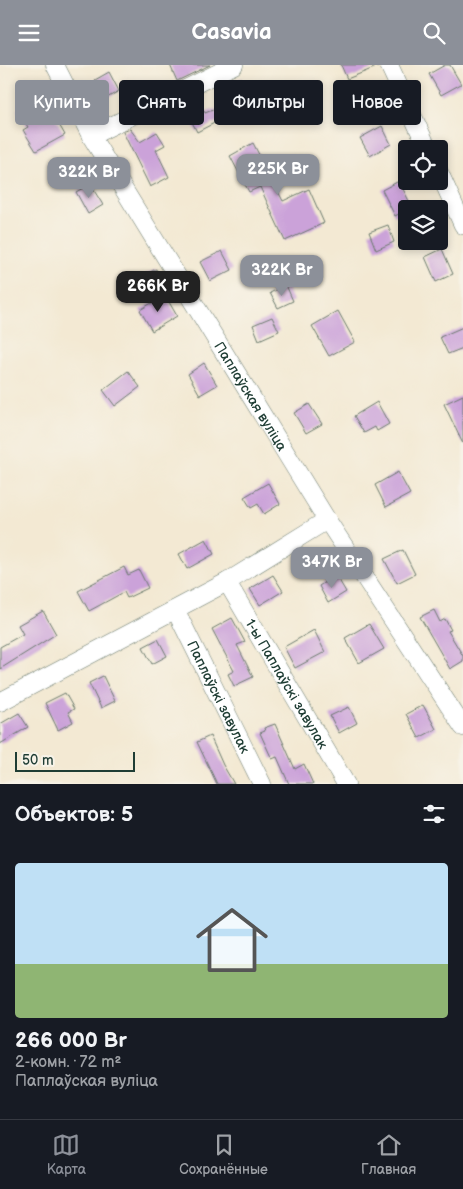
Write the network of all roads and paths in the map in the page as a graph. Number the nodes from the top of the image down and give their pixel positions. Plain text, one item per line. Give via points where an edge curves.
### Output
1 (56, 65) edge
2 (234, 65) edge
3 (390, 65) edge
4 (215, 69) edge
5 (91, 136) junction
6 (424, 140) edge
7 (447, 190) edge
8 (463, 225) edge
9 (327, 520) junction
10 (227, 582) junction
11 (176, 611) junction
12 (0, 702) edge
13 (463, 727) edge
14 (262, 784) edge
15 (346, 784) edge

1 - 5 street, Паплаўская вуліца
2 - 4 street
3 - 6 street
4 - 5 street
5 - 9 street, Паплаўская вуліца
7 - 8 street
9 - 10 street
9 - 13 street, Паплаўская вуліца
10 - 11 street
10 - 15 street, 1-ы Паплаўскі завулак
11 - 12 street
11 - 14 street, Паплаўскі завулак

